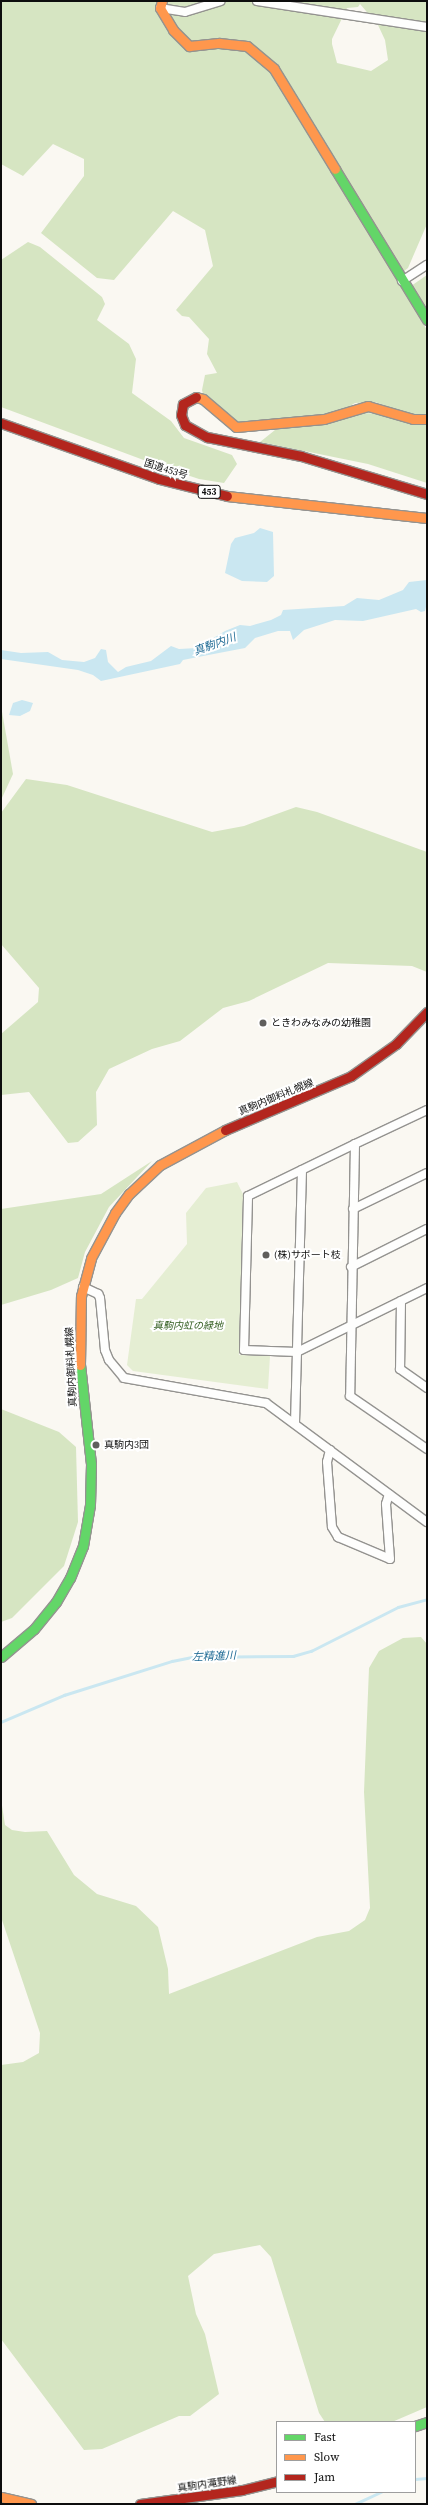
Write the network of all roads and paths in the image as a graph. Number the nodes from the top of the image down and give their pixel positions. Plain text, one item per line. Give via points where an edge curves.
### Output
1 (220, 1) edge
2 (257, 1) edge
3 (161, 5) edge
4 (427, 27) edge
5 (427, 265) edge
6 (402, 281) junction
7 (427, 320) edge
8 (427, 419) edge
9 (1, 423) edge
10 (427, 494) edge
11 (427, 518) edge
12 (427, 1012) edge
13 (427, 1110) edge
14 (355, 1144) junction
15 (302, 1170) junction
16 (427, 1173) edge
17 (353, 1209) junction
18 (427, 1229) edge
19 (352, 1267) junction
20 (83, 1286) junction
21 (427, 1288) edge
22 (401, 1301) junction
23 (350, 1325) junction
24 (297, 1352) junction
25 (427, 1388) edge
26 (295, 1423) junction
27 (427, 1448) edge
28 (330, 1450) junction
29 (389, 1494) junction
30 (427, 1522) edge
31 (1, 1658) edge
32 (427, 2422) edge
33 (416, 2426) edge
34 (276, 2481) edge
35 (1, 2497) edge
36 (32, 2504) edge
37 (140, 2504) edge

1 - 3 street via 186,12
2 - 4 street
3 - 6 main road via 173,30 189,46 219,43 247,46 274,69
5 - 6 street
6 - 7 main road
8 - 10 main road via 413,419 368,406 324,419 236,426 203,399 196,398 183,404 181,415 185,425 207,437 301,456
9 - 11 main road, 国道453号 / 453 via 159,479 219,495
12 - 20 main road, 真駒内御料札幌線 via 396,1044 351,1076 206,1138 160,1165 129,1194 115,1213 91,1258
13 - 14 street
14 - 15 street
14 - 17 street
15 - 24 street
15 - 24 street via 248,1196 244,1350
16 - 17 street
17 - 19 street
18 - 19 street
19 - 23 street
20 - 26 street via 98,1294 100,1298 105,1350 109,1360 124,1378 266,1404
20 - 31 main road, 真駒内御料札幌線 via 79,1338 81,1385 91,1464 90,1505 83,1546 70,1578 56,1602 34,1629
21 - 22 street
22 - 23 street
22 - 25 street via 400,1369
23 - 24 street
23 - 27 street via 350,1396
24 - 26 street
26 - 28 street
28 - 29 street
28 - 29 street via 326,1462 332,1527 338,1537 390,1559 386,1504
29 - 30 street
32 - 33 main road
34 - 37 main road, 真駒内滝野線 via 242,2490
35 - 36 main road

